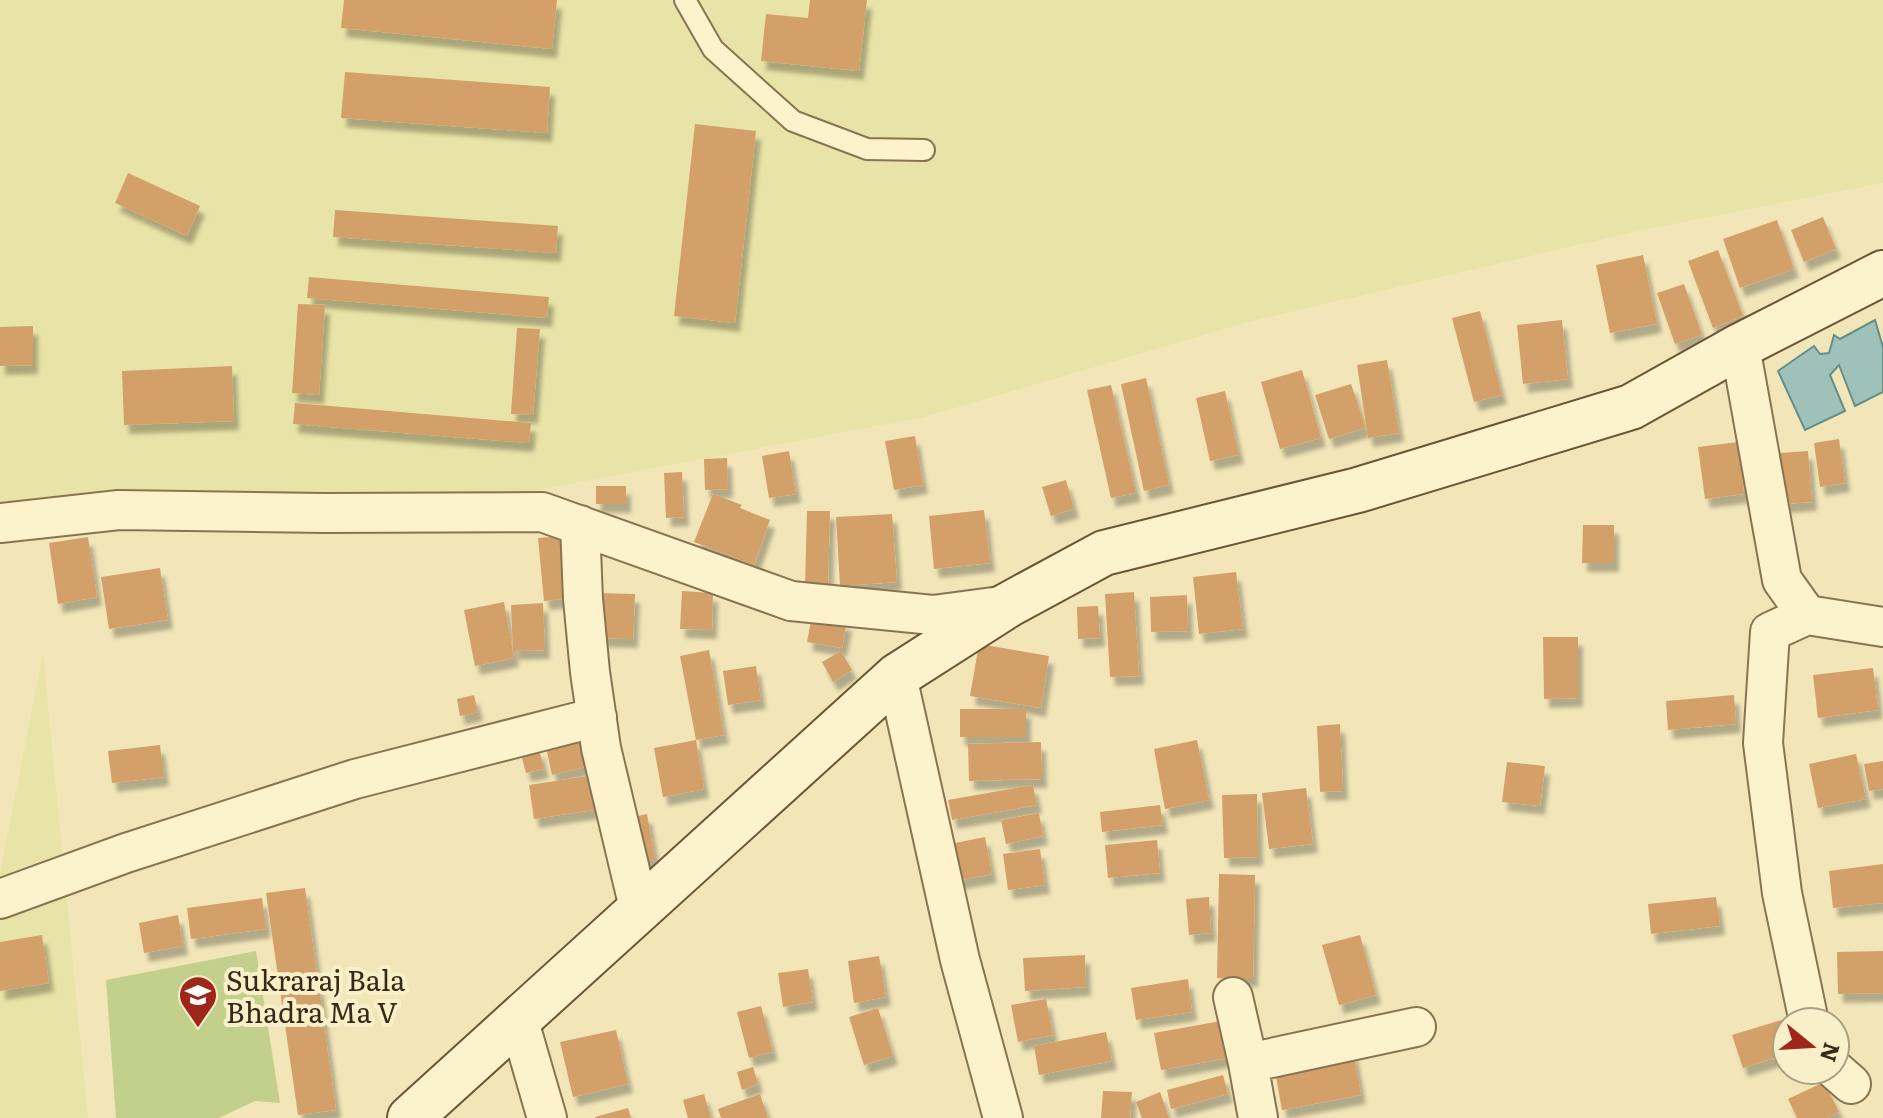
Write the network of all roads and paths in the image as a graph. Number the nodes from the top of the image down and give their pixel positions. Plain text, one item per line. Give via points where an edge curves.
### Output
1 (685, 0) edge
2 (924, 150) dead end
3 (1883, 273) edge
4 (1740, 346) junction
5 (0, 523) edge
6 (580, 525) junction
7 (1008, 605) junction
8 (1807, 615) junction
9 (1883, 627) edge
10 (897, 676) junction
11 (597, 717) junction
12 (0, 899) edge
13 (639, 908) junction
14 (1233, 997) dead end
15 (1806, 1006) edge
16 (518, 1018) junction
17 (1416, 1027) dead end
18 (1248, 1063) junction
19 (410, 1118) edge
20 (547, 1118) edge
21 (1003, 1118) edge
22 (1258, 1118) edge

1 - 2 lane via 713,49 793,121 867,149
3 - 4 street
4 - 7 street via 1631,407 1358,490 1104,553
4 - 8 street via 1782,580
5 - 6 street via 119,510 542,512
6 - 7 street via 791,601 933,615
6 - 11 street
7 - 10 street
8 - 9 street
8 - 15 street via 1770,632 1763,743 1782,893
10 - 13 street
10 - 21 street via 960,960
11 - 12 street via 355,779
11 - 13 street
13 - 16 street
14 - 18 street
16 - 19 street
16 - 20 street
17 - 18 street
18 - 22 street

